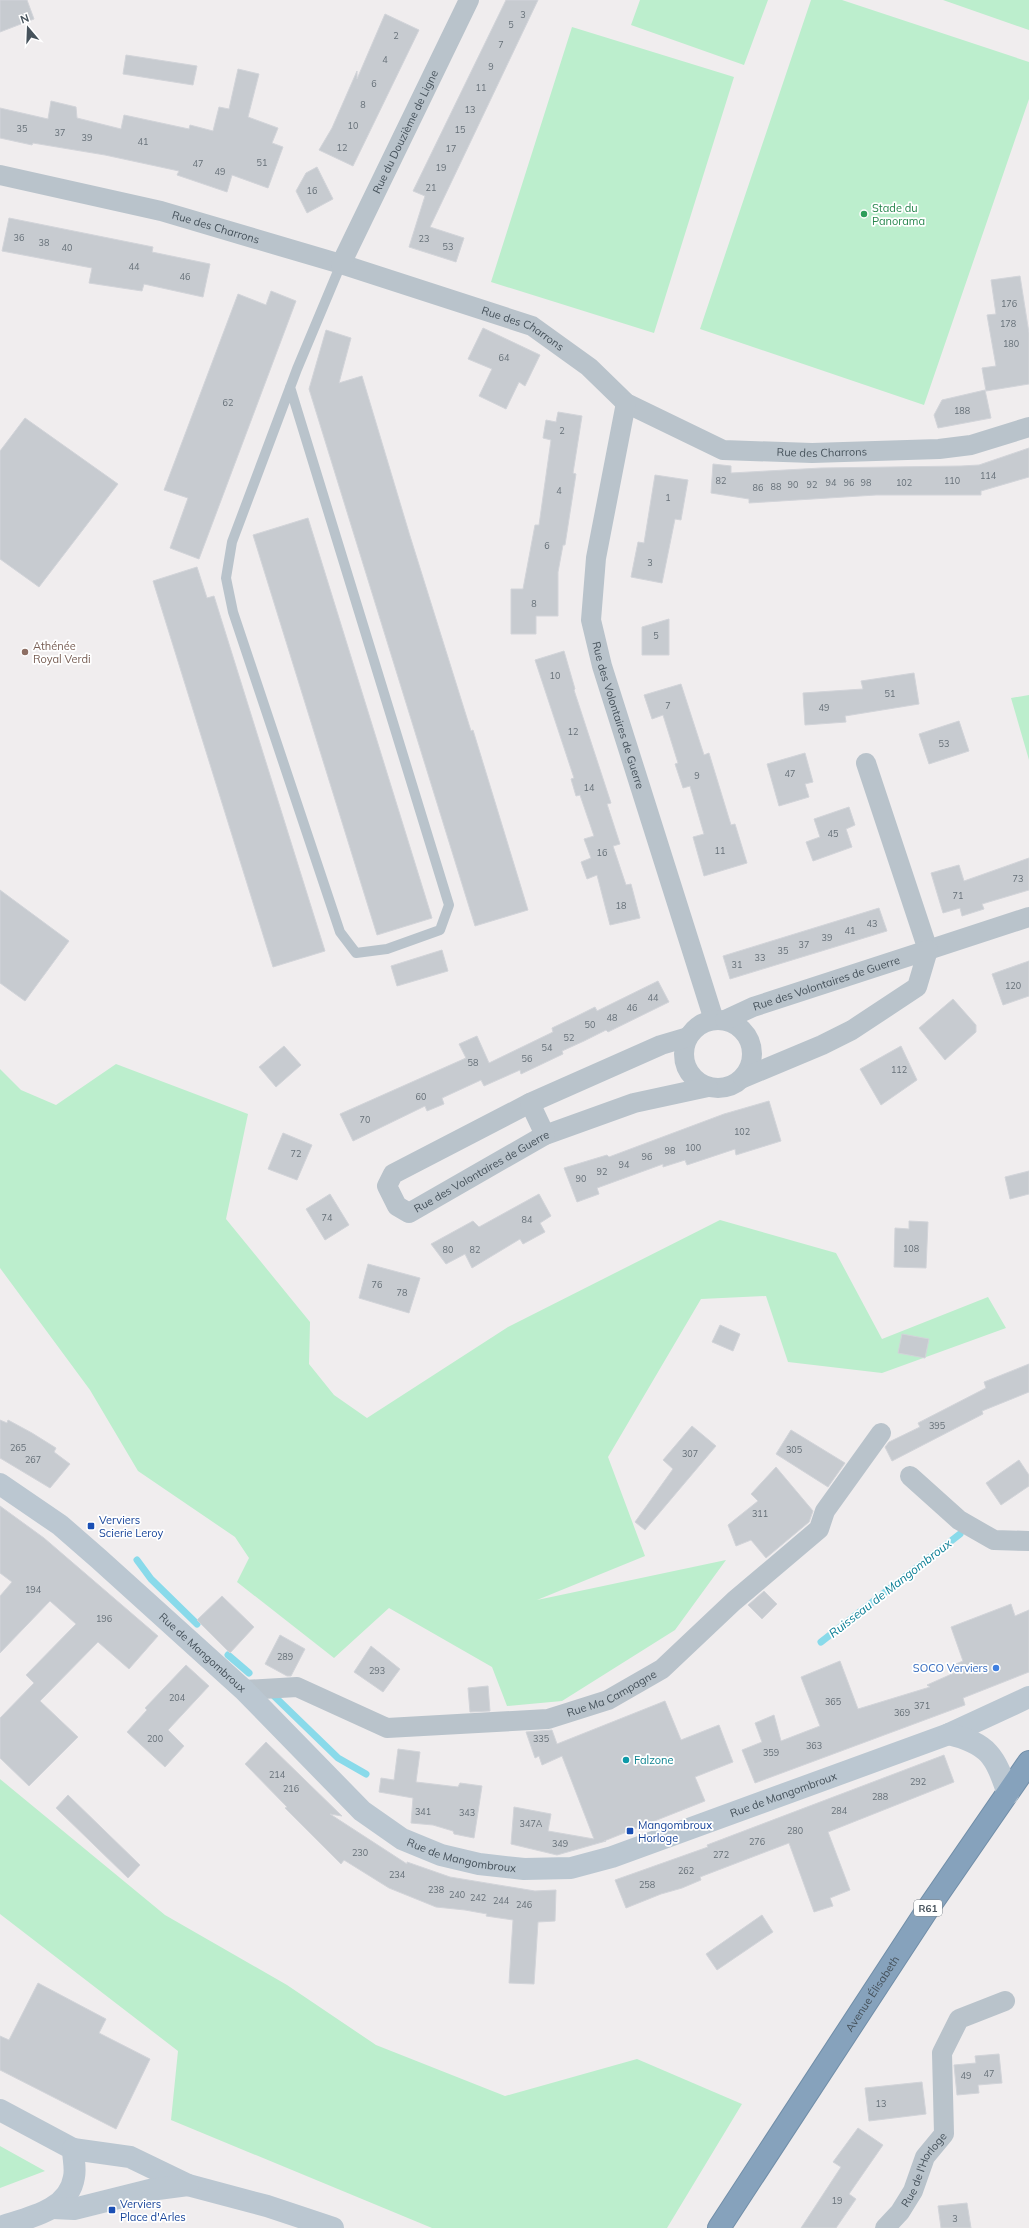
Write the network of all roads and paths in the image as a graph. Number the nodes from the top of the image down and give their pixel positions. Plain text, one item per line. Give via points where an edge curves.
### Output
1 (469, 0) edge
2 (0, 175) edge
3 (341, 264) junction
4 (290, 387) junction
5 (626, 403) junction
6 (1029, 426) edge
7 (866, 763) dead end
8 (1029, 918) edge
9 (928, 950) junction
10 (719, 1020) junction
11 (688, 1037) junction
12 (743, 1078) junction
13 (708, 1087) junction
14 (530, 1103) junction
15 (545, 1135) junction
16 (881, 1433) dead end
17 (910, 1476) dead end
18 (0, 1484) edge
19 (1029, 1541) edge
20 (244, 1690) junction
21 (1029, 1697) edge
22 (949, 1734) junction
23 (1029, 1762) edge
24 (1008, 1794) junction
25 (1005, 2001) dead end
26 (0, 2110) edge
27 (73, 2149) junction
28 (188, 2184) junction
29 (53, 2208) junction
30 (0, 2227) edge
31 (889, 2227) edge
32 (333, 2228) edge
33 (720, 2228) edge

1 - 3 street, Rue du Douzième de Ligne
2 - 3 street, Rue des Charrons via 161,210
3 - 4 lane
3 - 5 street, Rue des Charrons via 532,326 589,367
4 - 4 lane via 232,542 226,578 233,612 340,932 356,953 387,949 440,930 449,905
5 - 6 street, Rue des Charrons via 723,450 812,453 939,449 971,445
5 - 10 street, Rue des Volontaires de Guerre via 596,558 591,620 602,666
7 - 9 street
8 - 9 street, Rue des Volontaires de Guerre
9 - 10 street, Rue des Volontaires de Guerre
9 - 12 street, Rue des Volontaires de Guerre via 917,986 852,1030
10 - 11 street, Rue des Volontaires de Guerre via 695,1028
10 - 12 street via 734,1023 750,1040 753,1051 750,1067
11 - 13 street via 684,1062 689,1073
11 - 14 street, Rue des Volontaires de Guerre via 660,1045
12 - 13 street, Rue des Volontaires de Guerre via 734,1085 722,1088
13 - 15 street, Rue des Volontaires de Guerre via 634,1103
14 - 15 street
14 - 15 street, Rue des Volontaires de Guerre via 393,1174 387,1186 391,1195 397,1206 409,1213
16 - 20 street, Rue Ma Campagne via 825,1510 819,1529 734,1601 662,1669 608,1700 548,1719 387,1728 297,1687
17 - 19 street via 959,1520 994,1540
18 - 20 main road, Rue de Mangombroux via 60,1525
20 - 22 main road, Rue de Mangombroux via 362,1811 402,1839 440,1855 479,1864 524,1869 571,1868 612,1857
21 - 22 main road, Rue de Mangombroux
22 - 24 main road via 971,1739 984,1748 997,1766
23 - 24 highway, Avenue Élisabeth / R61
24 - 33 highway, Avenue Élisabeth / R61 via 922,1916
25 - 31 street, Rue de l'Horloge via 959,2019 942,2053 944,2134 925,2157 913,2191
26 - 27 main road
27 - 28 main road via 130,2157
27 - 29 main road via 75,2175 72,2188
28 - 29 main road via 150,2190 74,2209
28 - 32 main road
29 - 30 main road

